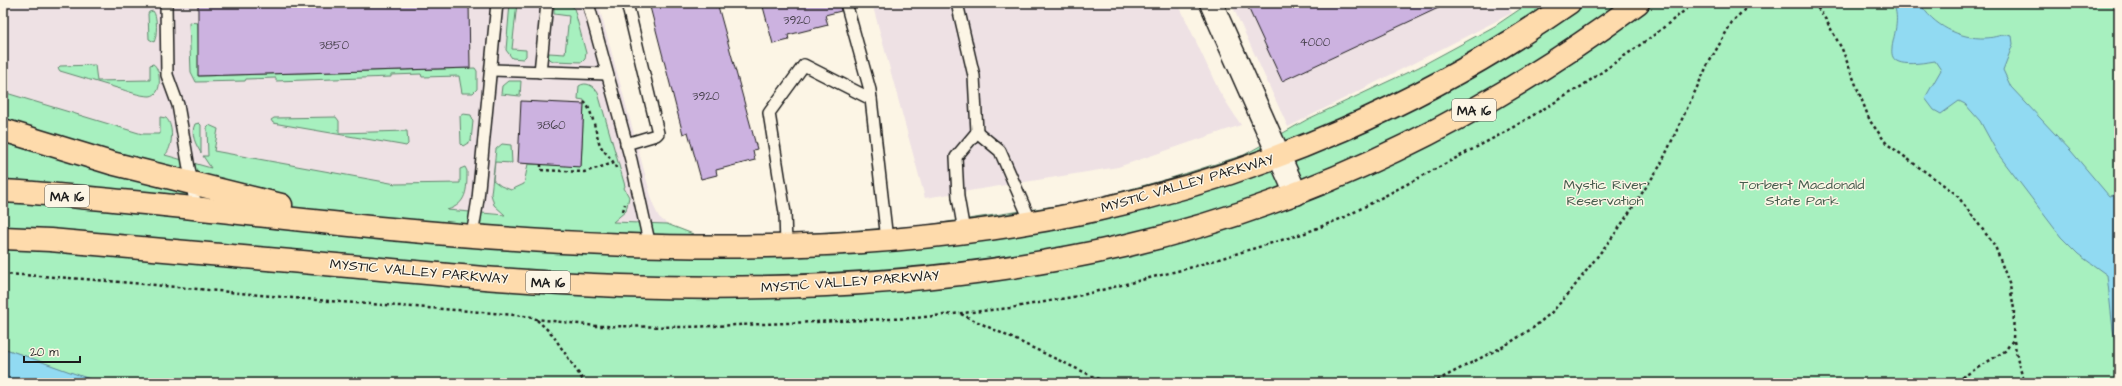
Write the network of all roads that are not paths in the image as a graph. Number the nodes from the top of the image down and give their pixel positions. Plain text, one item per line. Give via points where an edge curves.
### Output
1 (166, 3) edge
2 (497, 3) edge
3 (547, 3) edge
4 (588, 3) edge
5 (627, 3) edge
6 (846, 3) edge
7 (957, 3) edge
8 (1211, 3) edge
9 (1569, 3) edge
10 (1638, 3) edge
11 (492, 70) junction
12 (540, 72) junction
13 (607, 74) junction
14 (871, 99) junction
15 (3, 130) edge
16 (977, 132) junction
17 (626, 144) junction
18 (1278, 156) junction
19 (191, 183) junction
20 (3, 191) edge
21 (1296, 194) junction
22 (196, 208) junction
23 (1031, 222) junction
24 (362, 226) junction
25 (964, 231) junction
26 (472, 236) junction
27 (3, 238) edge
28 (887, 240) junction
29 (786, 245) junction
30 (650, 246) junction

1 - 19 lane via 167,74 179,111
2 - 11 lane
3 - 12 lane
4 - 13 lane
5 - 17 lane via 658,133
6 - 14 lane
7 - 16 lane via 974,76
8 - 18 street
9 - 18 highway, MYSTIC VALLEY PARKWAY / MA 16 via 1497,50 1430,88
10 - 21 highway, MYSTIC VALLEY PARKWAY / MA 16 via 1554,62 1466,114 1375,160
11 - 12 lane
11 - 26 lane
12 - 13 lane
13 - 17 lane
14 - 28 lane
14 - 29 lane via 804,65 769,113 785,213
15 - 19 highway via 111,163
16 - 23 lane via 1000,151
16 - 25 lane via 956,157 958,197
17 - 30 lane
18 - 21 street
18 - 23 highway, MYSTIC VALLEY PARKWAY / MA 16 via 1144,198
19 - 22 lane
19 - 24 highway
20 - 22 highway, MYSTIC VALLEY PARKWAY / MA 16
21 - 27 highway, MYSTIC VALLEY PARKWAY / MA 16 via 1170,234 1055,260 927,276 792,286 674,287 567,283
22 - 24 highway, MYSTIC VALLEY PARKWAY / MA 16
23 - 25 highway, MYSTIC VALLEY PARKWAY / MA 16
24 - 26 highway, MYSTIC VALLEY PARKWAY / MA 16
25 - 28 highway, MYSTIC VALLEY PARKWAY / MA 16
26 - 30 highway, MYSTIC VALLEY PARKWAY / MA 16
28 - 29 highway, MYSTIC VALLEY PARKWAY / MA 16
29 - 30 highway, MYSTIC VALLEY PARKWAY / MA 16

